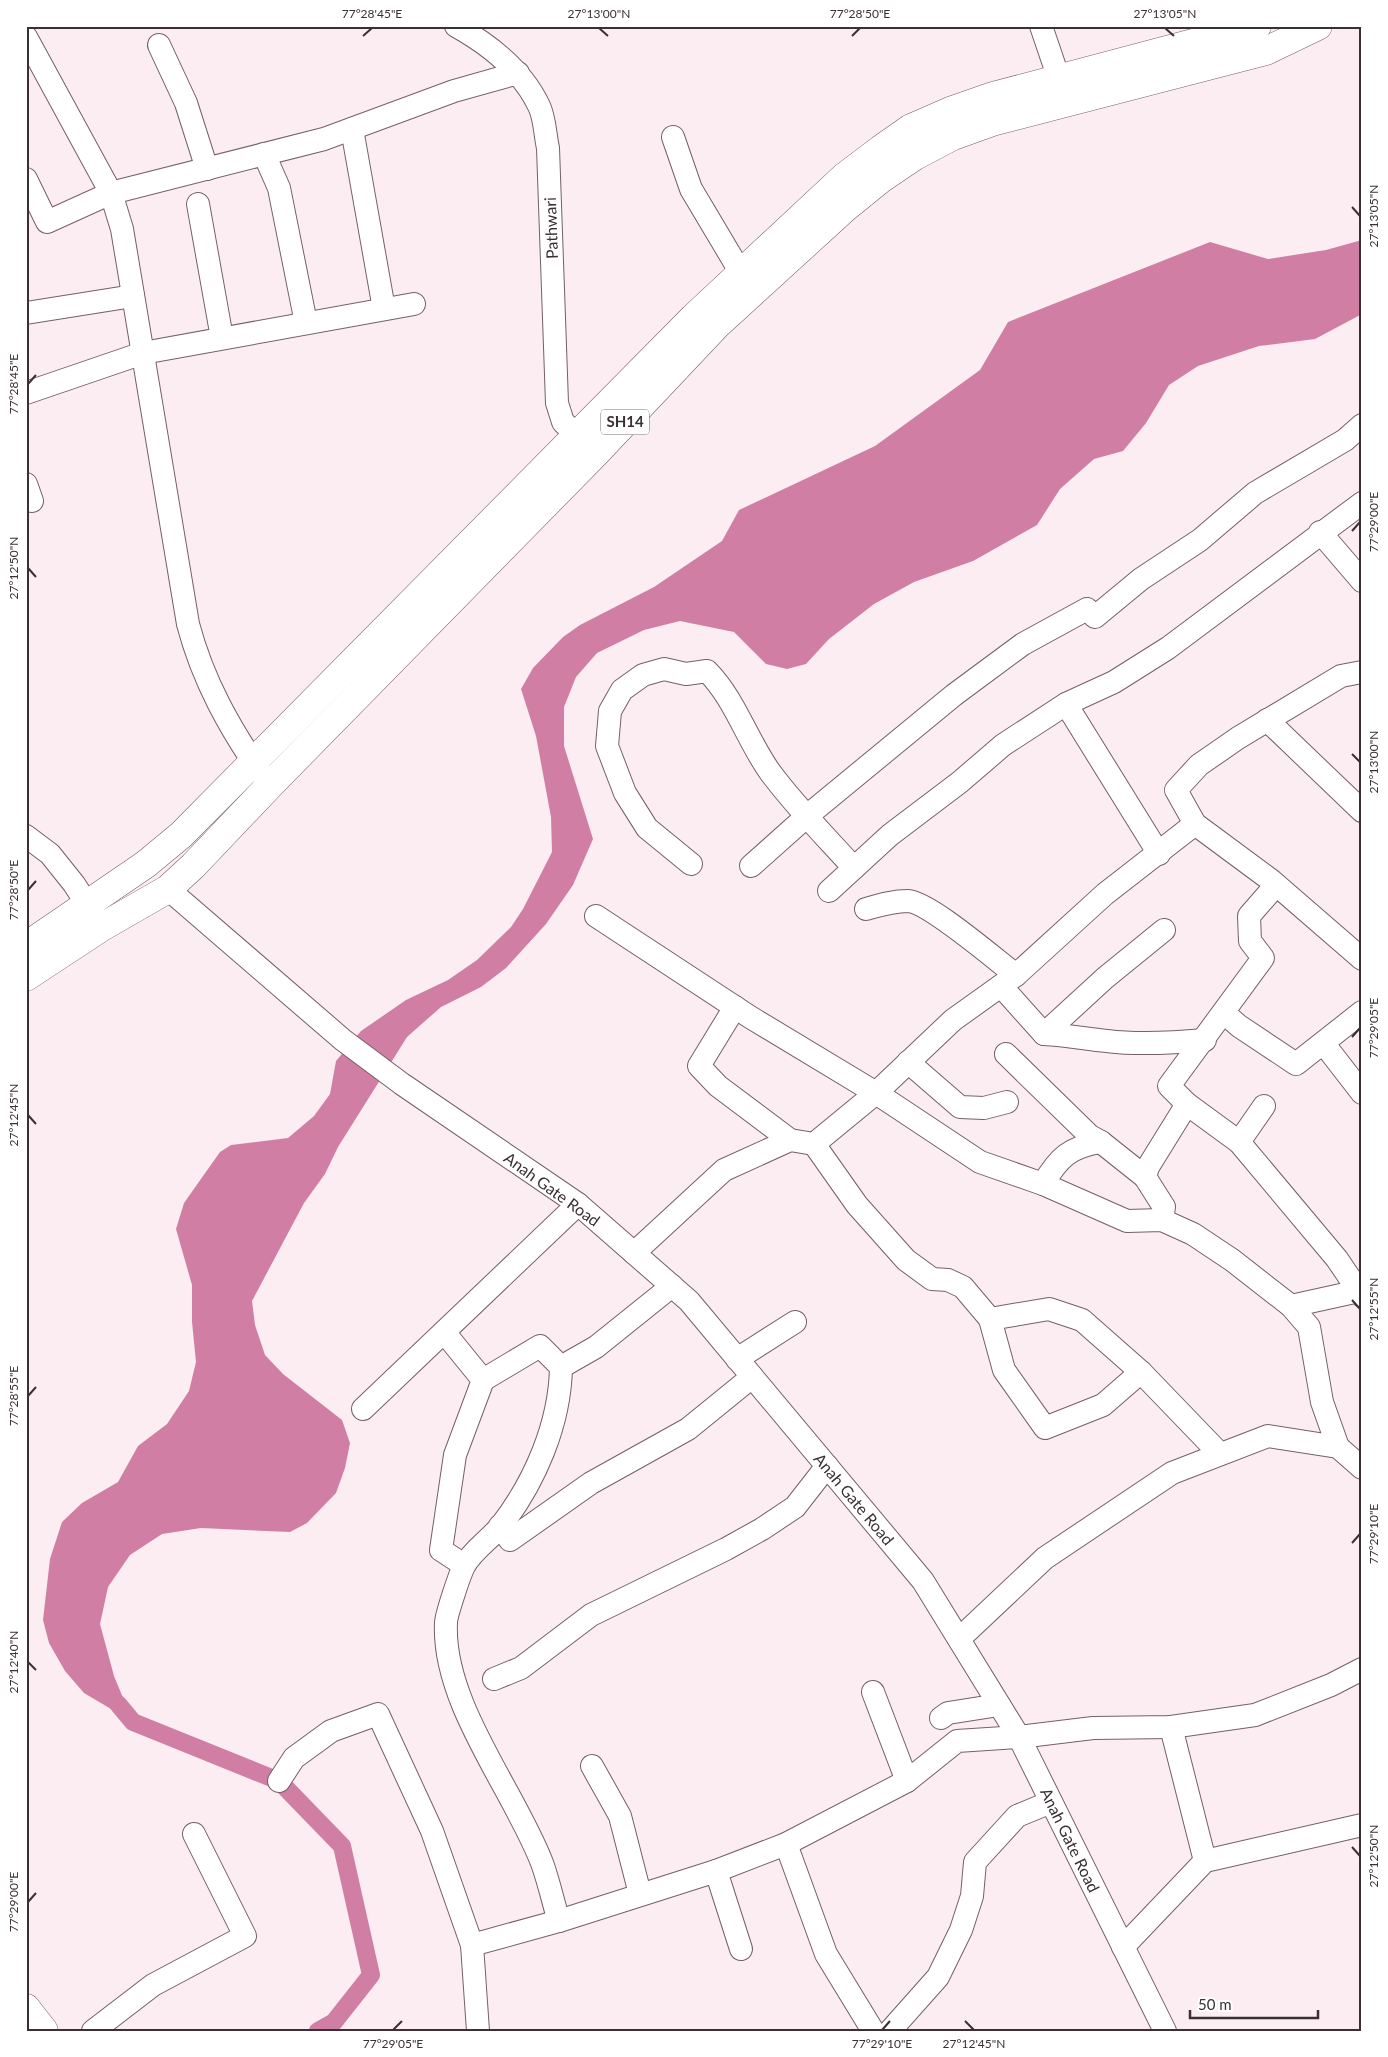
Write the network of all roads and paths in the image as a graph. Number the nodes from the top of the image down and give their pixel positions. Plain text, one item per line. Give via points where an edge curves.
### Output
1 (456, 26) edge
2 (1041, 26) edge
3 (1318, 26) edge
4 (1240, 28) edge
5 (26, 37) edge
6 (159, 45) dead end
7 (518, 72) junction
8 (1059, 79) junction
9 (352, 129) junction
10 (673, 137) dead end
11 (264, 154) junction
12 (207, 169) junction
13 (26, 179) edge
14 (111, 193) junction
15 (198, 204) dead end
16 (741, 273) junction
17 (134, 296) junction
18 (414, 304) dead end
19 (384, 309) junction
20 (26, 313) edge
21 (306, 323) junction
22 (222, 338) junction
23 (143, 353) junction
24 (26, 393) edge
25 (1362, 425) edge
26 (587, 444) junction
27 (1362, 503) edge
28 (1320, 532) junction
29 (1362, 581) edge
30 (1362, 672) edge
31 (1066, 704) junction
32 (1267, 720) junction
33 (252, 760) junction
34 (270, 785) junction
35 (1362, 811) edge
36 (807, 816) junction
37 (1195, 824) junction
38 (26, 836) edge
39 (1159, 854) junction
40 (153, 858) junction
41 (690, 864) dead end
42 (751, 866) dead end
43 (854, 868) junction
44 (119, 883) junction
45 (1276, 885) junction
46 (171, 886) junction
47 (828, 890) dead end
48 (136, 908) junction
49 (866, 909) dead end
50 (95, 916) junction
51 (596, 916) dead end
52 (1164, 930) dead end
53 (26, 946) edge
54 (1362, 959) edge
55 (26, 977) edge
56 (1008, 980) junction
57 (735, 1007) junction
58 (1362, 1012) edge
59 (1224, 1013) junction
60 (1044, 1034) junction
61 (1205, 1040) junction
62 (1324, 1044) junction
63 (1006, 1054) dead end
64 (908, 1062) junction
65 (876, 1093) junction
66 (1362, 1093) edge
67 (1007, 1102) dead end
68 (1187, 1104) junction
69 (1264, 1106) dead end
70 (790, 1140) junction
71 (1101, 1142) junction
72 (1239, 1142) junction
73 (814, 1144) junction
74 (1145, 1177) junction
75 (1044, 1184) junction
76 (578, 1204) junction
77 (1162, 1220) junction
78 (634, 1254) junction
79 (672, 1286) junction
80 (1360, 1293) edge
81 (1291, 1306) junction
82 (990, 1319) junction
83 (795, 1322) dead end
84 (444, 1332) junction
85 (737, 1359) junction
86 (561, 1367) junction
87 (1141, 1372) junction
88 (752, 1377) junction
89 (483, 1380) junction
90 (363, 1409) dead end
91 (1338, 1447) junction
92 (1220, 1454) junction
93 (827, 1466) junction
94 (1362, 1468) edge
95 (500, 1526) junction
96 (464, 1566) junction
97 (958, 1639) junction
98 (1362, 1669) edge
99 (494, 1679) dead end
100 (873, 1692) dead end
101 (999, 1705) junction
102 (941, 1718) dead end
103 (1171, 1727) junction
104 (1019, 1737) junction
105 (592, 1766) dead end
106 (279, 1781) dead end
107 (907, 1781) junction
108 (1051, 1802) junction
109 (1362, 1825) edge
110 (194, 1834) dead end
111 (786, 1844) junction
112 (1205, 1861) junction
113 (716, 1872) junction
114 (640, 1894) junction
115 (559, 1921) junction
116 (472, 1945) junction
117 (1123, 1947) junction
118 (741, 1949) dead end
119 (26, 2008) edge
120 (44, 2031) edge
121 (93, 2031) edge
122 (478, 2031) edge
123 (873, 2031) edge
124 (890, 2031) edge
125 (1165, 2031) edge

1 - 7 street, Pathwari via 482,41
2 - 8 street
3 - 26 main road, SH14 via 1266,51 992,122 953,136 915,156 844,209
4 - 8 main road, SH14
5 - 14 street
6 - 12 street via 186,103
7 - 9 street via 454,91
7 - 26 street, Pathwari via 540,108 548,148 557,403 563,422
8 - 16 main road, SH14 via 993,96 911,128 844,177
9 - 11 street
9 - 19 street
10 - 16 street via 691,188
11 - 12 street
11 - 21 street via 279,188
12 - 14 street
13 - 14 street via 47,222
14 - 17 street via 122,229
15 - 22 street
16 - 26 main road, SH14 via 694,317
17 - 20 street
17 - 23 street
18 - 19 street
19 - 21 street
21 - 22 street
22 - 23 street
23 - 24 street
23 - 33 street via 188,624 196,655 227,721
25 - 36 street via 1346,440 1255,493 1200,540 1140,580 1095,617 1087,609 1023,644 954,695
26 - 33 main road, SH14
26 - 34 main road, SH14
27 - 28 street
28 - 29 street
28 - 31 street via 1168,648 1114,682
30 - 32 street via 1341,676
31 - 39 street
31 - 43 street via 1003,745 890,834
32 - 35 street
32 - 37 street via 1199,765 1176,790
33 - 34 street
33 - 40 main road, SH14 via 180,835
34 - 46 main road, SH14
36 - 41 street via 770,772 717,681 707,672 686,674 664,669 643,675 622,690 610,711 607,746 625,793 647,828
36 - 42 street
36 - 43 street
37 - 39 street
37 - 45 street
38 - 50 street via 50,854
39 - 56 street via 1105,894
40 - 44 main road, SH14
40 - 46 main road via 162,854 176,860 180,874
43 - 47 street
44 - 48 main road via 113,894 115,903 122,909
44 - 50 main road, SH14
45 - 54 street
45 - 59 street via 1249,916 1250,942 1263,958
46 - 48 main road, SH14
46 - 76 street, Anah Gate Road via 343,1040
48 - 50 main road, SH14
49 - 56 street via 910,901 948,922
50 - 53 main road, SH14
50 - 55 main road, SH14
51 - 57 street
52 - 60 street
56 - 60 street
56 - 64 street via 953,1020
57 - 65 street
57 - 70 street via 699,1066 718,1086
58 - 62 street
59 - 61 street
59 - 62 street via 1296,1064
60 - 61 street via 1108,1041 1173,1043
61 - 68 street via 1169,1086
62 - 66 street
63 - 71 street via 1090,1136
64 - 65 street
64 - 67 street via 960,1107 984,1108
65 - 73 street
65 - 75 street via 980,1162
68 - 72 street
68 - 74 street
69 - 72 street
70 - 73 street
70 - 78 street via 724,1170
71 - 74 street
71 - 75 street via 1066,1153
72 - 80 street via 1337,1259
73 - 82 street via 857,1205 906,1260 932,1280 948,1280 963,1287
74 - 77 street via 1164,1207
75 - 77 street via 1127,1221
76 - 78 street, Anah Gate Road
76 - 84 street
77 - 81 street via 1193,1234 1232,1260
78 - 79 street, Anah Gate Road
79 - 85 street, Anah Gate Road
79 - 86 street via 596,1347
80 - 81 street
81 - 91 street via 1309,1327 1322,1402
82 - 87 street via 1049,1309 1082,1320
82 - 87 street via 1004,1370 1045,1428 1103,1405
83 - 85 street
84 - 89 street
84 - 90 street
85 - 88 street, Anah Gate Road
86 - 89 street via 540,1346
86 - 95 street via 560,1395 550,1431 531,1476
87 - 92 street
88 - 93 street, Anah Gate Road
88 - 95 street via 688,1429 591,1483 510,1540
89 - 96 street via 455,1456 441,1550
91 - 92 street via 1268,1436
91 - 94 street
92 - 97 street via 1172,1473 1045,1558
93 - 97 street, Anah Gate Road via 923,1581
93 - 99 street via 795,1507 762,1529 726,1550 591,1615 521,1668
95 - 96 street
96 - 115 street via 446,1622 449,1657 472,1722 542,1863
97 - 101 street, Anah Gate Road
98 - 103 street via 1255,1716
100 - 107 street
101 - 102 street via 948,1713
101 - 104 street, Anah Gate Road
103 - 104 street via 1093,1728
103 - 112 street
104 - 107 street via 956,1741
104 - 108 street, Anah Gate Road
105 - 114 street via 620,1816
106 - 116 street via 294,1758 331,1731 378,1714 432,1831
107 - 111 street
108 - 117 street, Anah Gate Road
108 - 124 street via 1017,1816 975,1862 972,1896 961,1930 938,1977
109 - 112 street
110 - 121 street via 245,1936 152,1985
111 - 113 street
111 - 123 street via 826,1954
112 - 117 street
113 - 114 street
113 - 118 street
114 - 115 street
115 - 116 street
116 - 122 street
117 - 125 street, Anah Gate Road
119 - 120 main road

